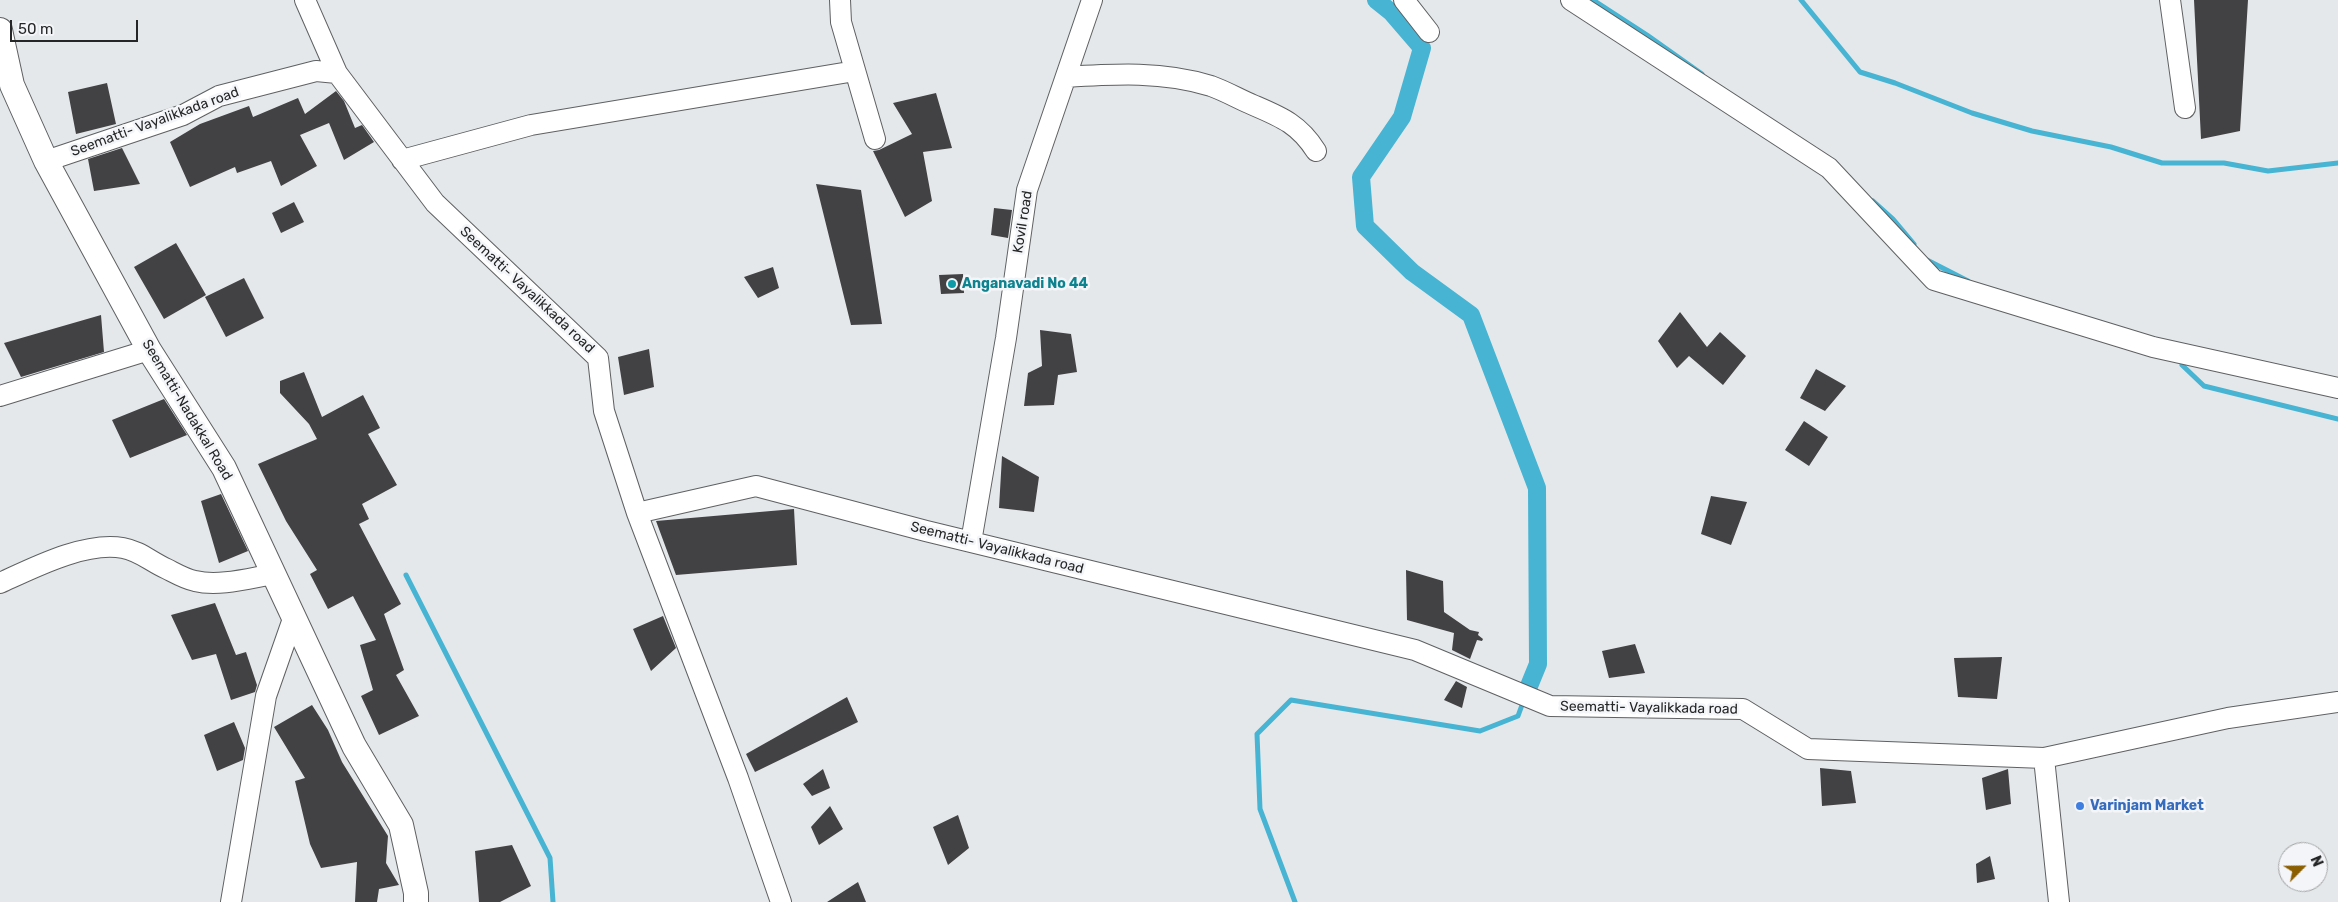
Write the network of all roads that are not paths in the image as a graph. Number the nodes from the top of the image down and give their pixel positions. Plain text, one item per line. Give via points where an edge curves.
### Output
1 (305, 0) edge
2 (840, 0) edge
3 (1092, 0) edge
4 (1404, 0) edge
5 (1571, 0) edge
6 (2170, 0) edge
7 (0, 30) edge
8 (1429, 32) dead end
9 (855, 71) junction
10 (338, 73) junction
11 (1066, 77) junction
12 (2185, 108) dead end
13 (875, 139) dead end
14 (1316, 151) dead end
15 (402, 160) junction
16 (46, 161) junction
17 (149, 350) junction
18 (2338, 388) edge
19 (0, 396) edge
20 (637, 513) junction
21 (971, 542) junction
22 (274, 574) junction
23 (0, 583) edge
24 (294, 616) junction
25 (2338, 702) edge
26 (2044, 758) junction
27 (231, 902) edge
28 (416, 902) edge
29 (781, 902) edge
30 (2059, 902) edge

1 - 10 street
2 - 9 street via 841,22
3 - 11 street, Kovil road
4 - 8 street
5 - 18 street via 1829,168 1934,280 2152,347
6 - 12 street
7 - 16 street, Seematti-Nadakkal Road via 12,85
9 - 13 street
9 - 15 street via 531,125
10 - 15 street, Seematti- Vayalikkada road
10 - 16 street, Seematti- Vayalikkada road via 316,71 220,96 183,115
11 - 14 street via 1122,73 1164,75 1211,86 1294,124
11 - 21 street, Kovil road via 1027,190 1006,338
15 - 20 street, Seematti- Vayalikkada road via 435,203 598,358 604,411
16 - 17 street, Seematti-Nadakkal Road
17 - 19 street
17 - 22 street, Seematti-Nadakkal Road via 224,468
20 - 21 street, Seematti- Vayalikkada road via 756,486
20 - 29 street via 738,778
21 - 26 street, Seematti- Vayalikkada road via 1415,650 1550,706 1743,709 1808,749
22 - 23 street via 222,582 195,581 121,547 58,557
22 - 24 street, Seematti-Nadakkal Road
24 - 27 street via 266,696
24 - 28 street, Seematti-Nadakkal Road via 354,746 401,825
25 - 26 street, Seematti- Vayalikkada road via 2228,718
26 - 30 street

